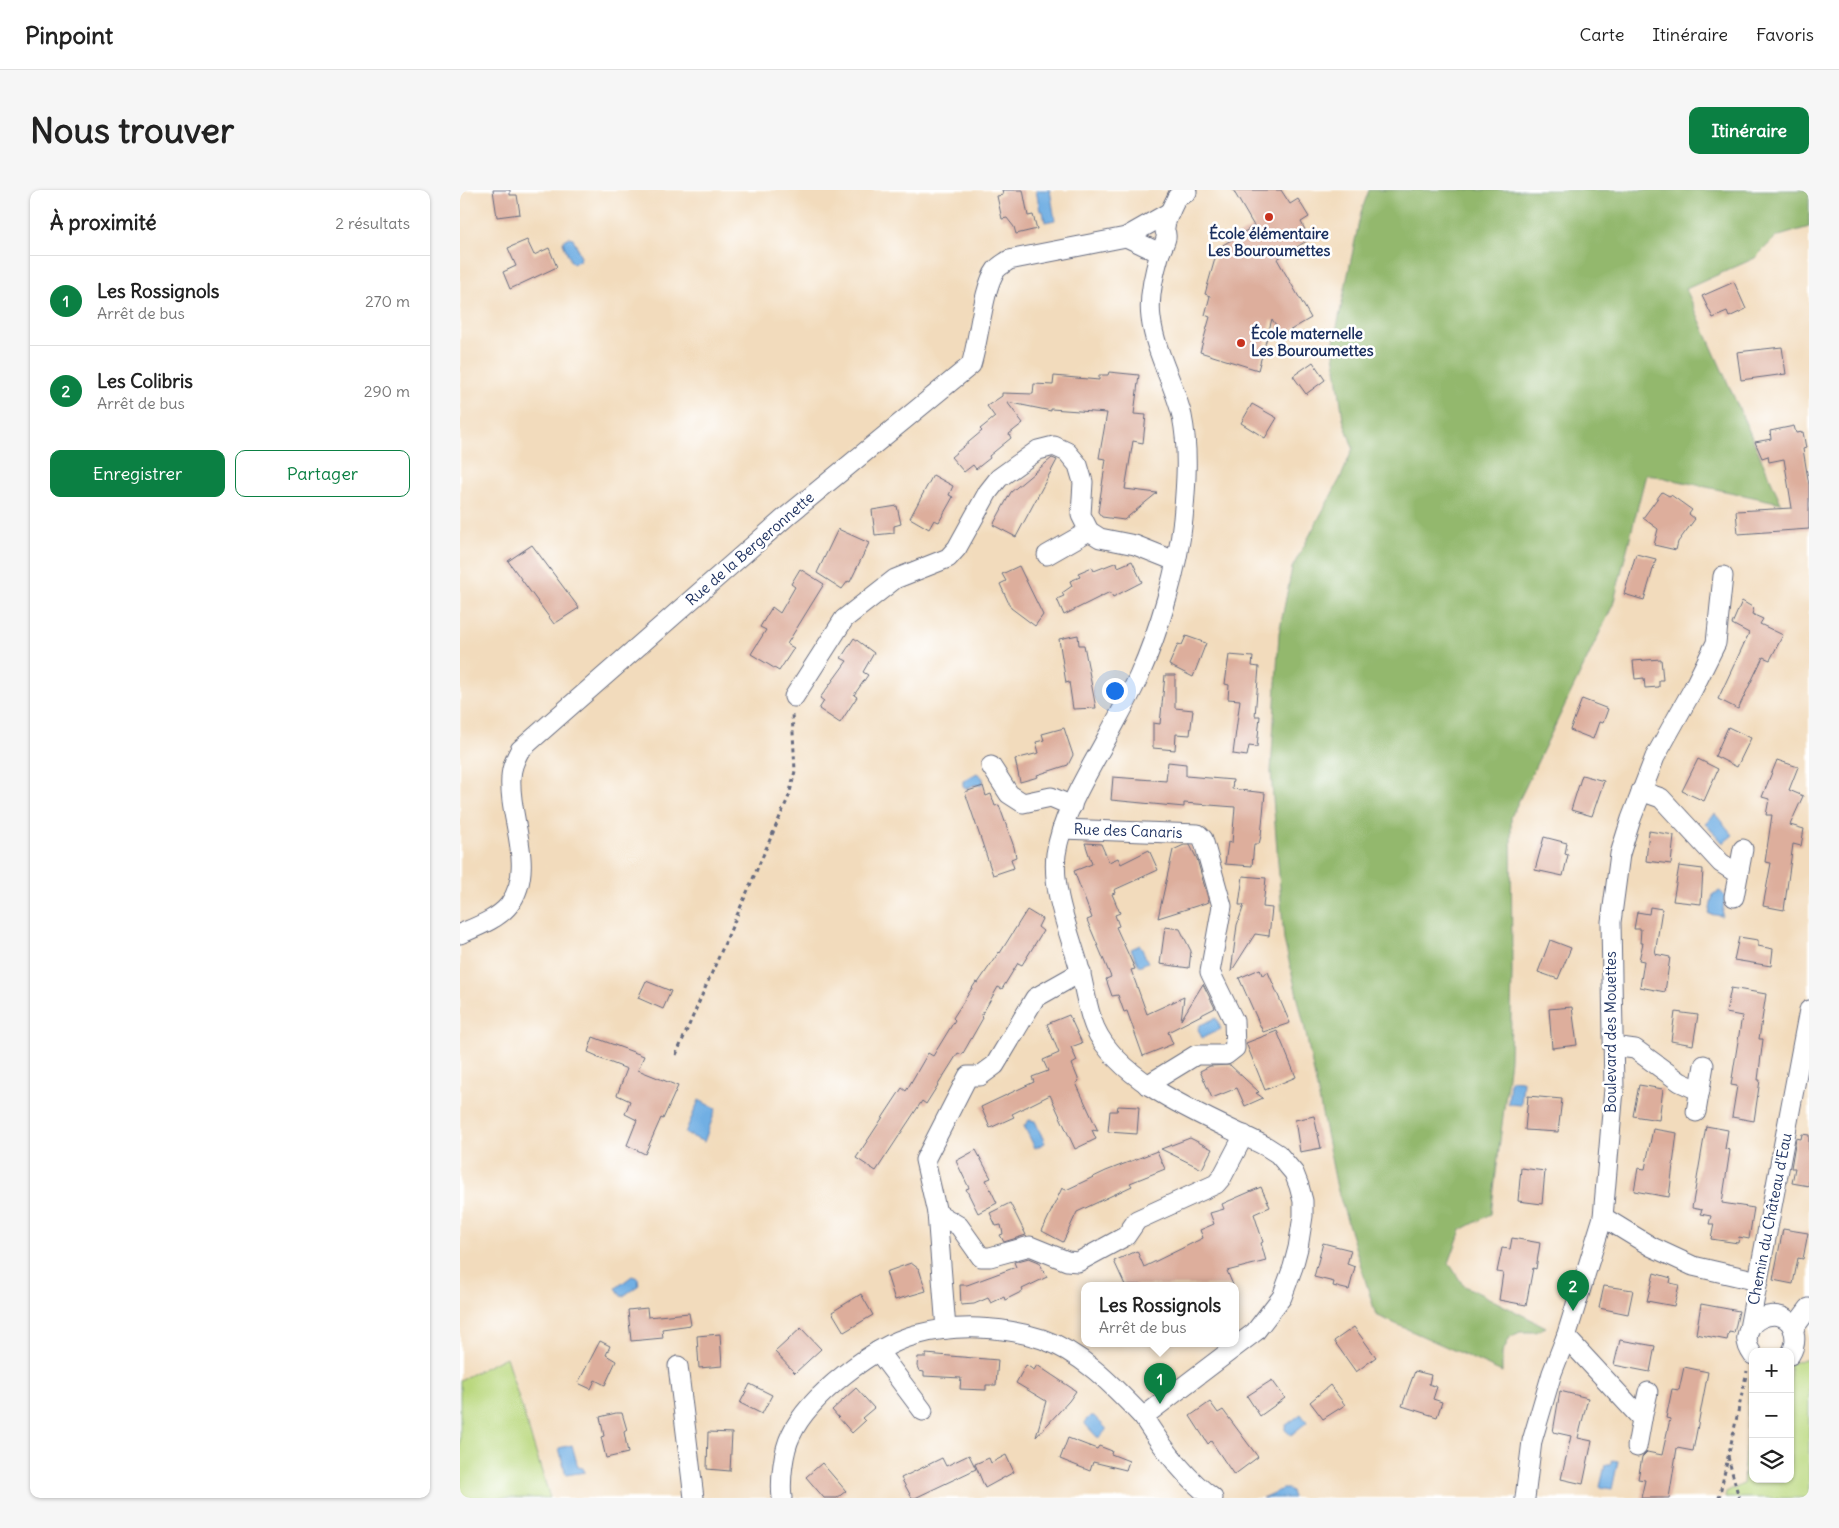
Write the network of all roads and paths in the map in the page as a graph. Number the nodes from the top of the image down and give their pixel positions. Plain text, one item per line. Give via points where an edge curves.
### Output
1 (1187, 191) edge
2 (1170, 212) junction
3 (1126, 237) junction
4 (1163, 245) junction
5 (1088, 531) junction
6 (1046, 555) dead end
7 (1175, 560) junction
8 (1723, 576) dead end
9 (794, 697) joint
10 (991, 766) dead end
11 (1642, 791) junction
12 (1072, 806) junction
13 (1062, 829) junction
14 (1744, 849) dead end
15 (1738, 874) junction
16 (1734, 898) dead end
17 (460, 934) edge
18 (1081, 972) junction
19 (1809, 1010) edge
20 (1613, 1046) junction
21 (676, 1055) dead end
22 (1704, 1065) dead end
23 (1147, 1085) junction
24 (1700, 1090) junction
25 (1696, 1112) dead end
26 (1244, 1135) junction
27 (937, 1213) junction
28 (1603, 1217) junction
29 (1758, 1281) junction
30 (1809, 1308) edge
31 (946, 1329) junction
32 (1793, 1329) junction
33 (1566, 1338) junction
34 (1239, 1343) edge
35 (1234, 1347) edge
36 (1750, 1348) edge
37 (1750, 1348) edge
38 (1793, 1348) edge
39 (878, 1351) junction
40 (1749, 1354) edge
41 (678, 1366) dead end
42 (1648, 1392) dead end
43 (923, 1411) dead end
44 (1143, 1417) junction
45 (1642, 1419) junction
46 (1637, 1447) dead end
47 (1728, 1456) junction
48 (694, 1498) edge
49 (782, 1498) edge
50 (1213, 1498) edge
51 (1525, 1498) edge
52 (1719, 1498) edge
53 (1739, 1498) edge

1 - 2 street via 1177,197
1 - 4 street via 1188,201 1175,231
2 - 3 street, Rue de la Bergeronnette
2 - 4 street
3 - 4 street
3 - 17 street, Rue de la Bergeronnette via 1009,260 996,270 988,288 971,365 787,516 520,750 511,778 520,841 521,870 516,890 509,905 501,912
4 - 7 street via 1150,305 1151,320 1182,416 1184,509
5 - 6 street
5 - 7 street via 1100,538
5 - 9 street via 1081,515 1083,482 1078,465 1067,452 1054,446 1038,450 999,478 948,558 896,579 844,619
7 - 12 street via 1163,612 1139,677
8 - 11 street, Boulevard des Mouettes via 1716,642 1655,757
9 - 21 path via 791,708 796,771 789,796
10 - 12 street via 1009,794 1022,803 1051,797
11 - 15 street via 1660,798 1721,863
11 - 20 street, Boulevard des Mouettes via 1620,854 1611,922
12 - 13 street
13 - 18 street via 1056,853 1056,875
13 - 23 street, Rue des Canaris via 1198,834 1203,839 1222,906 1210,972 1234,1021 1235,1048 1226,1055 1196,1055
14 - 15 street
15 - 16 street
18 - 23 street via 1089,1012 1101,1040
18 - 27 street via 1035,998 995,1065 980,1076 968,1076 925,1160
19 - 29 street, Chemin du Château d'Eau
20 - 24 street via 1635,1049 1680,1082
20 - 28 street, Boulevard des Mouettes via 1614,1089
22 - 24 street
23 - 26 street
24 - 25 street
26 - 27 street via 1216,1184 1138,1220 1126,1236 1078,1262 1067,1262 1030,1246 990,1258 981,1257 960,1226
26 - 34 street via 1278,1154 1288,1164 1300,1186 1303,1216 1293,1267 1282,1297 1254,1332
27 - 31 street
28 - 29 street via 1652,1247 1693,1266
28 - 33 street, Boulevard des Mouettes
29 - 36 street, Chemin du Château d'Eau
30 - 32 street
31 - 39 street via 914,1335
31 - 44 street via 1017,1332 1069,1350 1110,1382
32 - 37 street via 1779,1316 1760,1318 1748,1330
32 - 38 street via 1796,1340
33 - 45 street
33 - 51 street, Boulevard des Mouettes via 1532,1442
35 - 44 street
39 - 43 street
39 - 49 street via 814,1401 800,1417 790,1436 784,1461
40 - 47 path
41 - 48 street
42 - 45 street
44 - 50 street via 1162,1445
45 - 46 street
47 - 52 path
47 - 53 path

